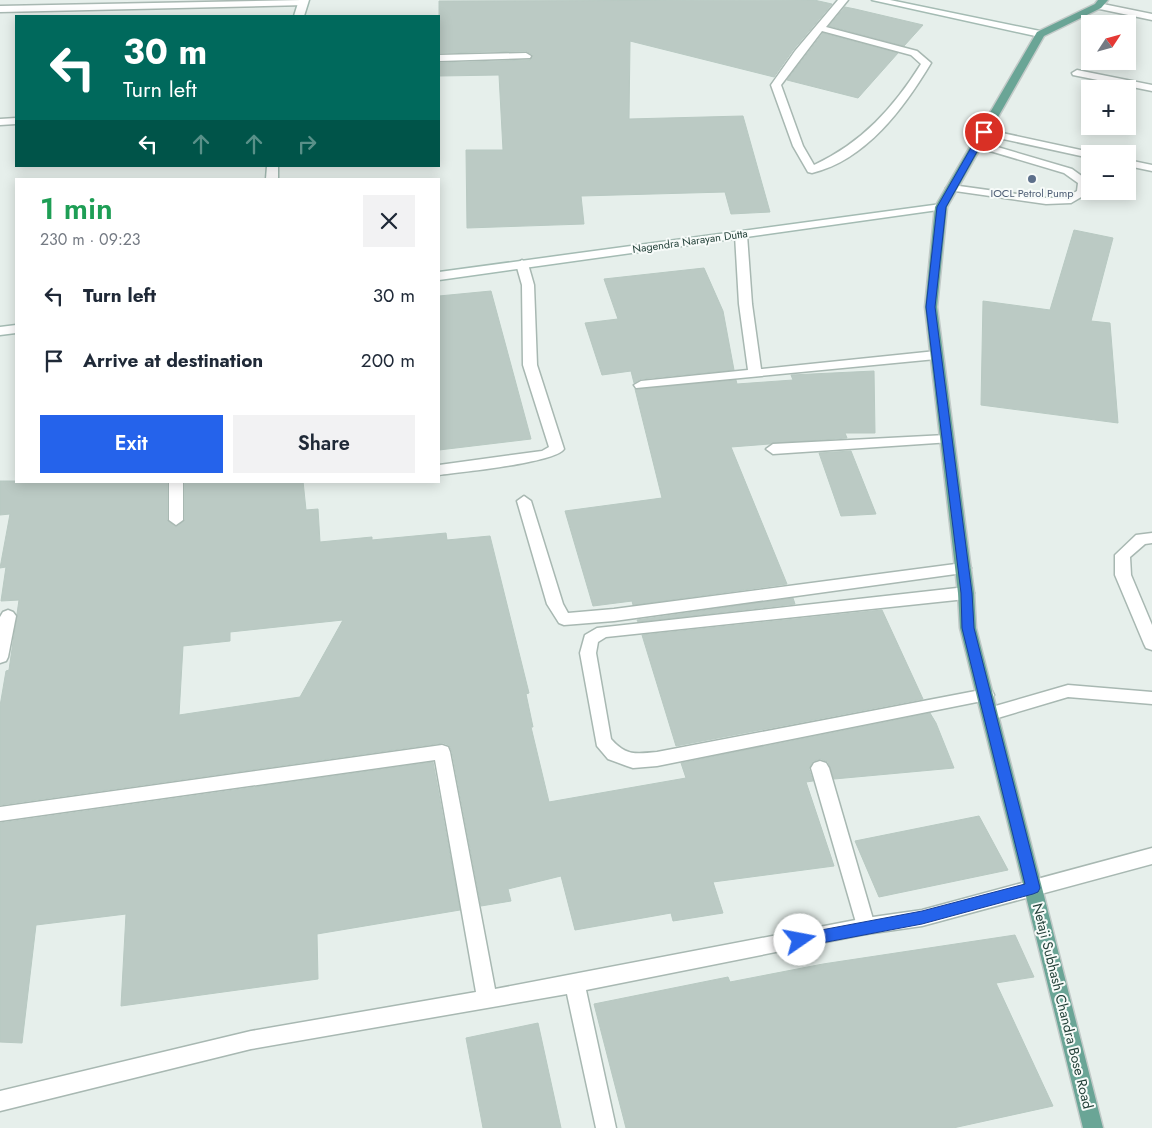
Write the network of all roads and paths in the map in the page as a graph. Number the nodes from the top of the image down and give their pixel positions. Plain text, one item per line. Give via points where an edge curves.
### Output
1 (843, 0) edge
2 (876, 0) edge
3 (303, 2) edge
4 (1101, 3) edge
5 (0, 9) edge
6 (299, 15) edge
7 (1152, 17) edge
8 (820, 28) junction
9 (1040, 34) junction
10 (526, 56) dead end
11 (440, 58) edge
12 (1077, 73) dead end
13 (1152, 88) edge
14 (15, 121) edge
15 (0, 122) edge
16 (980, 138) junction
17 (1081, 154) edge
18 (1136, 165) edge
19 (1152, 168) edge
20 (952, 188) junction
21 (941, 207) junction
22 (741, 234) junction
23 (522, 264) junction
24 (440, 276) edge
25 (15, 329) edge
26 (0, 331) edge
27 (936, 355) junction
28 (756, 374) junction
29 (641, 385) dead end
30 (946, 439) junction
31 (773, 449) dead end
32 (440, 470) edge
33 (176, 483) edge
34 (524, 501) dead end
35 (176, 520) dead end
36 (1152, 538) edge
37 (963, 568) junction
38 (966, 593) junction
39 (8, 616) dead end
40 (1152, 644) edge
41 (0, 658) edge
42 (986, 696) junction
43 (1152, 698) edge
44 (991, 714) junction
45 (820, 768) dead end
46 (0, 814) edge
47 (1152, 856) edge
48 (1033, 888) junction
49 (866, 926) junction
50 (575, 984) junction
51 (487, 1000) junction
52 (0, 1100) edge
53 (606, 1128) edge
54 (1093, 1128) edge

1 - 8 street
2 - 9 street
3 - 5 street
3 - 6 street
4 - 7 street
4 - 9 main road
8 - 8 street via 914,54 926,63 878,126 844,154 812,170 798,146 776,85
9 - 16 main road, Netaji Subhash Chandra Bose Road
10 - 11 street
12 - 13 street
14 - 15 street
16 - 17 street
16 - 20 main road, Netaji Subhash Chandra Bose Road
16 - 20 street via 1068,171 1084,182 1082,193 1068,201 1046,201
18 - 19 street
20 - 21 main road, Netaji Subhash Chandra Bose Road
21 - 22 street, Nagendra Narayan Dutta
21 - 27 main road, Netaji Subhash Chandra Bose Road via 931,307
22 - 23 street, Nagendra Narayan Dutta
22 - 28 street via 746,322
23 - 24 street, Nagendra Narayan Dutta
23 - 32 street via 528,285 530,365 557,449 544,455
25 - 26 street
27 - 28 street
27 - 30 main road, Netaji Subhash Chandra Bose Road
28 - 29 street
30 - 31 street
30 - 37 main road, Netaji Subhash Chandra Bose Road
33 - 35 street
34 - 37 street via 555,604 564,619
36 - 40 street via 1141,539 1122,555 1123,574
37 - 38 main road, Netaji Subhash Chandra Bose Road
38 - 42 main road, Netaji Subhash Chandra Bose Road via 968,628
38 - 42 street via 603,632 591,639 588,653 603,741 614,754 633,761 657,759
39 - 41 street
42 - 44 main road, Netaji Subhash Chandra Bose Road
43 - 44 street via 1068,691
44 - 48 main road, Netaji Subhash Chandra Bose Road
45 - 49 street
46 - 51 street via 442,752
47 - 48 street
48 - 49 street via 922,918
48 - 54 main road, Netaji Subhash Chandra Bose Road
49 - 50 street
50 - 51 street
50 - 53 street
51 - 52 street via 251,1040

